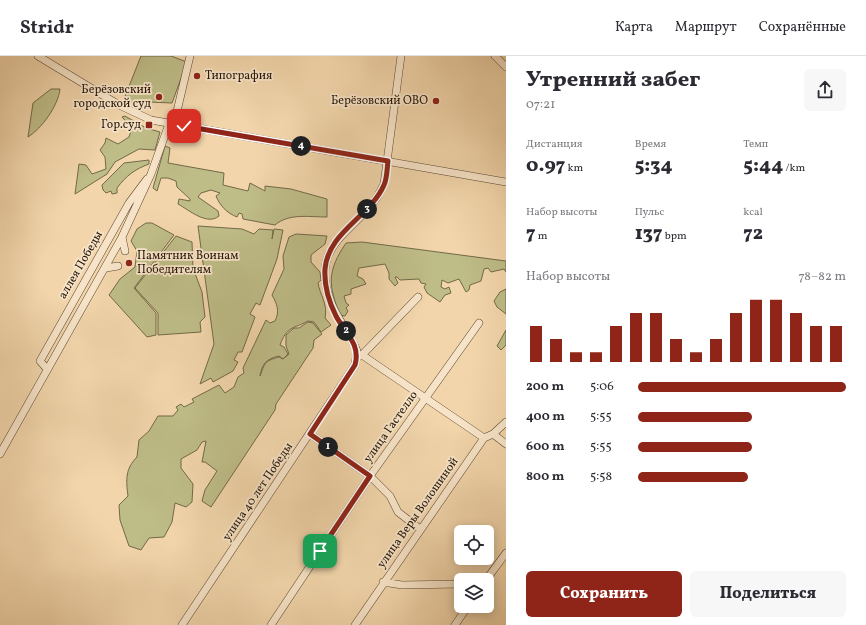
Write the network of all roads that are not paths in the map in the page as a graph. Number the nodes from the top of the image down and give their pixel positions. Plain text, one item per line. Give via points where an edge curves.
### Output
1 (38, 56) edge
2 (190, 56) edge
3 (401, 56) edge
4 (495, 56) edge
5 (506, 67) edge
6 (171, 124) junction
7 (388, 161) junction
8 (151, 174) junction
9 (506, 182) edge
10 (140, 199) junction
11 (129, 203) junction
12 (122, 237) junction
13 (125, 251) dead end
14 (118, 266) dead end
15 (106, 268) junction
16 (418, 297) dead end
17 (86, 301) junction
18 (69, 308) junction
19 (62, 321) junction
20 (73, 322) junction
21 (479, 323) dead end
22 (60, 346) junction
23 (360, 356) junction
24 (47, 369) junction
25 (425, 398) junction
26 (506, 422) edge
27 (310, 434) junction
28 (493, 434) junction
29 (484, 438) junction
30 (506, 444) edge
31 (0, 454) edge
32 (370, 476) junction
33 (420, 529) junction
34 (506, 553) edge
35 (491, 573) edge
36 (384, 582) junction
37 (454, 584) edge
38 (463, 613) edge
39 (182, 625) edge
40 (271, 625) edge
41 (355, 625) edge
42 (455, 625) edge

1 - 6 street via 136,114
2 - 6 street
3 - 7 street
4 - 5 street
6 - 7 street
6 - 8 street
7 - 9 street
7 - 23 street via 384,184 375,200 335,241 325,268 326,285 336,316
8 - 10 street
8 - 11 street, аллея Победы
10 - 11 street
10 - 12 street
11 - 18 street, аллея Победы
12 - 13 street
12 - 15 street
14 - 15 street
15 - 17 street
16 - 23 street, улица 40 лет Победы
17 - 18 street
17 - 20 street
18 - 19 street, аллея Победы
19 - 20 street
19 - 22 street
19 - 24 street, аллея Победы via 40,361
20 - 22 street
21 - 25 street, улица Гастелло
22 - 24 street
23 - 25 street
23 - 27 street, улица 40 лет Победы
24 - 31 street
25 - 29 street
25 - 32 street, улица Гастелло
26 - 28 street
27 - 32 street
27 - 39 street, улица 40 лет Победы
28 - 29 street
28 - 30 street
29 - 33 street, улица Веры Волошиной
32 - 33 street via 390,496 398,512
32 - 40 street, улица Гастелло
33 - 36 street, улица Веры Волошиной
34 - 35 street
36 - 37 street via 402,585
36 - 41 street, улица Веры Волошиной
38 - 42 street

